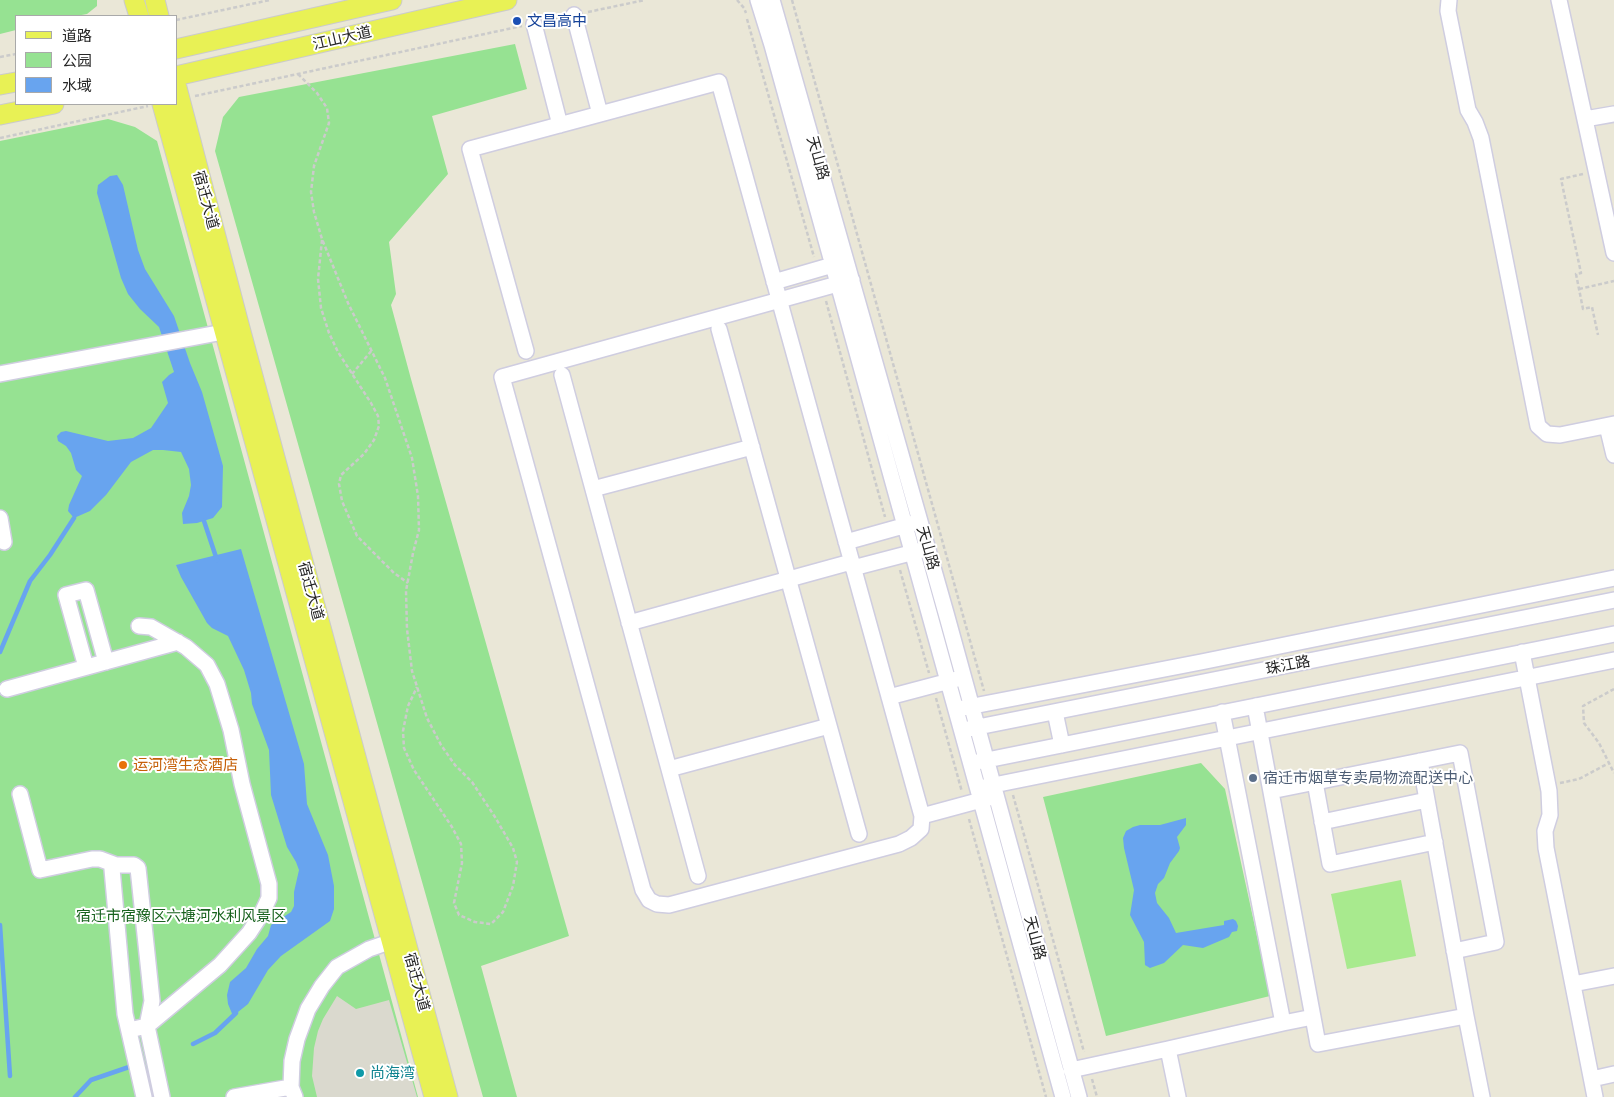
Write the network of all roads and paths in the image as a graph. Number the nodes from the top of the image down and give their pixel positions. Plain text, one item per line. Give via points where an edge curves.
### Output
1 (134, 0) edge
2 (155, 0) edge
3 (270, 0) edge
4 (392, 0) edge
5 (507, 0) edge
6 (645, 0) edge
7 (758, 0) edge
8 (772, 0) edge
9 (792, 0) edge
10 (1449, 0) edge
11 (1559, 0) edge
12 (139, 15) edge
13 (159, 15) edge
14 (574, 15) junction
15 (178, 20) edge
16 (534, 24) junction
17 (178, 49) edge
18 (15, 54) edge
19 (0, 57) edge
20 (298, 74) junction
21 (178, 76) edge
22 (15, 82) edge
23 (0, 85) edge
24 (178, 92) edge
25 (50, 105) edge
26 (156, 105) edge
27 (600, 114) junction
28 (1614, 114) edge
29 (0, 116) edge
30 (1585, 119) junction
31 (560, 125) junction
32 (0, 138) edge
33 (1596, 171) junction
34 (322, 239) junction
35 (1614, 253) edge
36 (840, 263) junction
37 (1614, 281) edge
38 (774, 282) junction
39 (845, 282) junction
40 (1579, 289) junction
41 (779, 301) junction
42 (719, 329) dead end
43 (232, 330) junction
44 (1598, 335) dead end
45 (372, 350) junction
46 (526, 351) dead end
47 (0, 374) edge
48 (352, 374) junction
49 (562, 375) dead end
50 (1611, 424) edge
51 (752, 447) junction
52 (1614, 455) edge
53 (593, 489) junction
54 (0, 518) edge
55 (913, 523) junction
56 (4, 542) dead end
57 (846, 542) junction
58 (928, 548) junction
59 (913, 552) junction
60 (852, 565) junction
61 (1614, 578) edge
62 (789, 579) junction
63 (408, 583) junction
64 (1614, 600) edge
65 (630, 623) junction
66 (139, 626) dead end
67 (1614, 634) edge
68 (178, 642) junction
69 (1522, 652) junction
70 (1614, 660) edge
71 (106, 662) junction
72 (86, 667) junction
73 (964, 677) junction
74 (1527, 678) junction
75 (948, 681) junction
76 (417, 687) junction
77 (7, 689) dead end
78 (1614, 689) edge
79 (889, 697) junction
80 (987, 703) junction
81 (972, 706) junction
82 (1255, 706) junction
83 (956, 709) junction
84 (1055, 712) junction
85 (1222, 712) junction
86 (830, 726) junction
87 (978, 727) junction
88 (962, 730) junction
89 (1260, 732) junction
90 (1227, 738) junction
91 (1062, 745) junction
92 (986, 760) junction
93 (1420, 761) junction
94 (971, 763) junction
95 (1609, 763) junction
96 (669, 769) junction
97 (1614, 773) edge
98 (1009, 781) junction
99 (1315, 782) junction
100 (1548, 786) junction
101 (995, 790) junction
102 (1271, 791) junction
103 (20, 794) dead end
104 (980, 794) junction
105 (1427, 800) junction
106 (922, 816) junction
107 (1322, 822) junction
108 (859, 834) dead end
109 (1435, 842) junction
110 (116, 865) junction
111 (698, 876) dead end
112 (398, 939) junction
113 (1454, 951) junction
114 (1614, 976) edge
115 (1573, 984) junction
116 (1466, 1016) junction
117 (1313, 1017) junction
118 (1283, 1024) junction
119 (147, 1026) junction
120 (129, 1030) junction
121 (1168, 1049) junction
122 (1088, 1066) junction
123 (1071, 1070) junction
124 (1614, 1074) edge
125 (1592, 1078) junction
126 (293, 1092) edge
127 (144, 1097) edge
128 (162, 1097) edge
129 (234, 1097) edge
130 (434, 1097) edge
131 (448, 1097) edge
132 (1063, 1097) edge
133 (1079, 1097) edge
134 (1096, 1097) edge
135 (1178, 1097) edge
136 (1482, 1097) edge
137 (1596, 1097) edge

1 - 12 main road
2 - 13 main road
3 - 15 path
4 - 17 main road, 江山大道
5 - 21 main road, 江山大道
6 - 14 path
7 - 36 street, 天山路
8 - 36 street, 天山路
9 - 80 path
10 - 50 street via 1448,11 1468,110 1480,138 1538,426 1547,434 1560,435
11 - 30 street
14 - 16 path
14 - 27 street
16 - 20 path
16 - 31 street
18 - 19 path
20 - 24 path
20 - 34 path via 327,108 329,123 314,166 311,192
22 - 23 main road
24 - 43 main road, 宿迁大道
25 - 29 main road
26 - 32 path
26 - 43 main road, 宿迁大道
27 - 31 street
27 - 38 street via 719,82
28 - 30 street
30 - 33 street
31 - 46 street via 470,149
33 - 35 street
33 - 40 path via 1561,179 1581,273 1576,274
34 - 45 path via 348,303
34 - 48 path via 318,280 321,308 329,333
36 - 38 street
36 - 39 street, 天山路
37 - 40 path
38 - 41 street
39 - 41 street
39 - 55 street, 天山路
40 - 44 path via 1583,309 1592,307
41 - 57 street
41 - 106 street via 502,377 643,890 649,900 669,905 899,844 921,829
42 - 51 street
43 - 47 street
43 - 112 main road, 宿迁大道
45 - 48 path
45 - 63 path via 412,458 418,496 419,530
48 - 63 path via 371,402 379,426 364,454 341,475 342,501 357,536
49 - 53 street
50 - 52 street
51 - 53 street
51 - 62 street
53 - 65 street
54 - 56 street
55 - 57 street
55 - 58 street, 天山路
55 - 59 street, 天山路
57 - 60 street
58 - 59 street
58 - 73 street, 天山路
59 - 60 street
59 - 75 street, 天山路
60 - 62 street
60 - 79 street
61 - 80 street
62 - 65 street
62 - 86 street
63 - 76 path via 407,629
64 - 84 street, 珠江路
65 - 96 street
66 - 68 street via 151,627
67 - 69 street
68 - 71 street
68 - 119 street via 207,665 217,684 231,730 270,898 249,933 220,965
69 - 74 street
69 - 82 street
70 - 74 street
71 - 72 street
71 - 72 street via 86,590 66,595
72 - 77 street
73 - 75 street
73 - 81 street, 天山路
74 - 89 street
74 - 100 street
75 - 79 street
75 - 83 street, 天山路
76 - 76 path via 427,718 441,744 454,765 472,782 514,848 517,862 513,886 503,912 491,924 459,915 454,902 462,862 461,844 414,770 404,748 408,706
78 - 95 path via 1583,706 1584,724 1599,742
79 - 106 street
80 - 81 street
81 - 83 street
81 - 87 street, 天山路
82 - 85 street
82 - 89 street
83 - 88 street, 天山路
84 - 87 street, 珠江路
84 - 91 street
85 - 90 street
85 - 91 street
86 - 96 street
86 - 108 street
87 - 88 street, 珠江路
87 - 92 street, 天山路
88 - 94 street, 天山路
89 - 90 street
89 - 102 street
90 - 98 street
90 - 118 street
91 - 92 street
92 - 94 street
92 - 101 street, 天山路
93 - 99 street
93 - 105 street
93 - 113 street via 1460,753 1496,942
94 - 104 street, 天山路
95 - 97 path
95 - 100 path via 1579,779
96 - 111 street
98 - 101 street
98 - 122 path
99 - 102 street
99 - 107 street
100 - 115 street via 1550,815 1545,831 1546,848
101 - 104 street
101 - 123 street, 天山路
102 - 117 street
103 - 110 street via 40,870 92,859
104 - 106 street
104 - 132 street, 天山路
105 - 107 street
105 - 109 street
107 - 109 street via 1330,864
109 - 113 street
110 - 119 street via 134,864 138,868 152,1001
110 - 120 street via 112,869
112 - 126 street via 370,949 337,967 322,986 297,1039 292,1061
112 - 130 main road, 宿迁大道
112 - 131 main road, 宿迁大道
113 - 116 street
114 - 115 street
115 - 125 street
116 - 117 street via 1318,1044
116 - 136 street
117 - 118 street
118 - 121 street
119 - 120 street
119 - 128 street
120 - 127 street
121 - 122 street
121 - 135 street
122 - 123 street
122 - 134 path
123 - 133 street, 天山路
124 - 125 street
125 - 137 street
126 - 129 street

